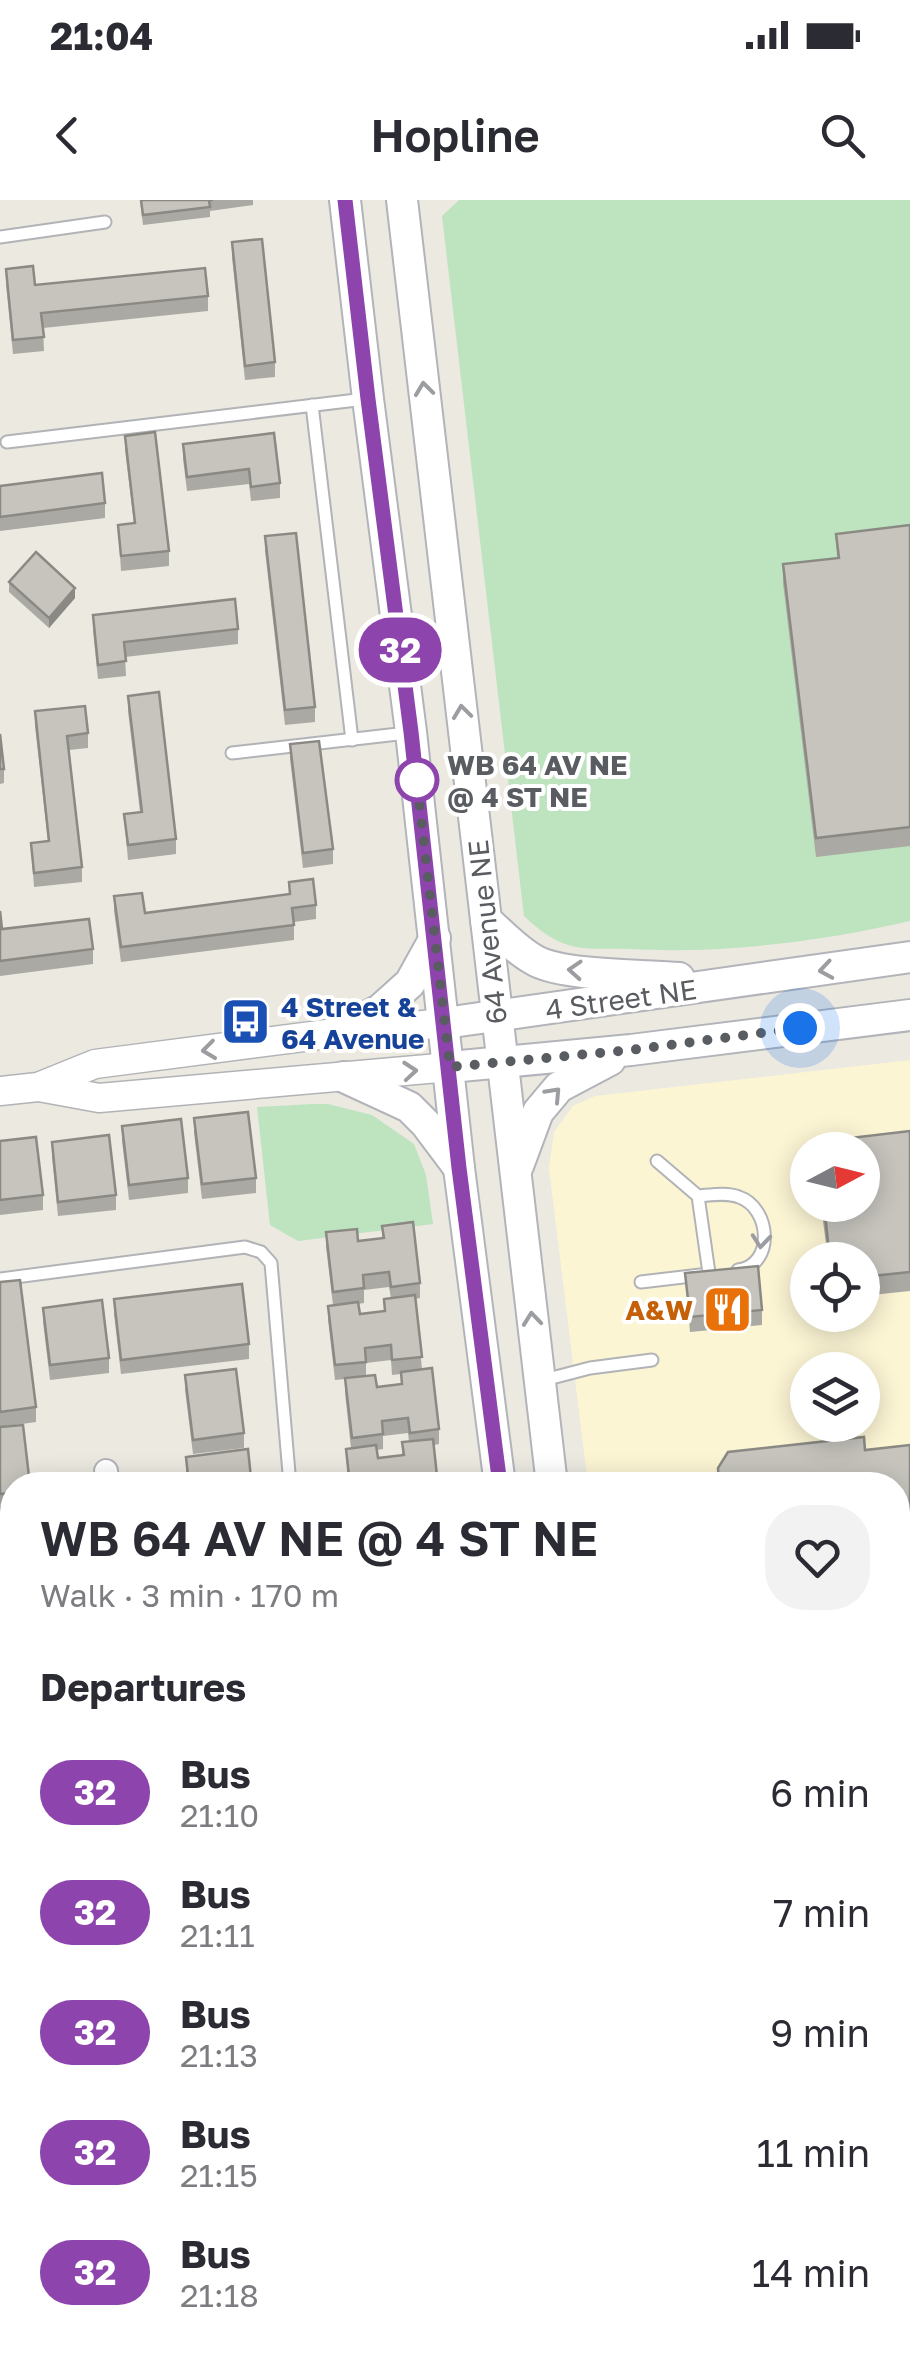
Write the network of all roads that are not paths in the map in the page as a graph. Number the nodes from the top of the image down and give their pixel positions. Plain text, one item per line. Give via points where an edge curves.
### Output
1 (345, 200) edge
2 (402, 200) edge
3 (105, 222) dead end
4 (0, 237) edge
5 (368, 399) junction
6 (312, 405) junction
7 (7, 442) dead end
8 (411, 732) junction
9 (352, 740) junction
10 (232, 753) dead end
11 (486, 920) junction
12 (435, 938) junction
13 (910, 957) edge
14 (742, 982) junction
15 (910, 1015) edge
16 (497, 1017) junction
17 (444, 1023) junction
18 (335, 1033) junction
19 (631, 1050) junction
20 (502, 1062) junction
21 (450, 1067) junction
22 (344, 1076) junction
23 (38, 1087) junction
24 (0, 1091) edge
25 (657, 1160) dead end
26 (459, 1168) junction
27 (515, 1174) junction
28 (698, 1196) junction
29 (709, 1274) junction
30 (0, 1279) edge
31 (641, 1282) dead end
32 (652, 1360) dead end
33 (540, 1381) junction
34 (289, 1472) edge
35 (498, 1472) edge
36 (550, 1472) edge

1 - 5 main road, 64 Avenue NE
11 -> 2 main road, 64 Avenue NE
3 - 4 lane
5 - 6 lane
5 - 8 main road, 64 Avenue NE
6 - 7 lane
6 - 9 lane
8 - 9 lane
8 - 12 main road, 64 Avenue NE
9 - 10 lane
14 -> 11 main road via 558,969 521,951
11 - 16 main road, 64 Avenue NE
12 - 17 main road, 64 Avenue NE
12 - 18 main road via 410,982 380,1010
13 -> 14 main road, 4 Street NE
14 - 16 main road, 4 Street NE
15 - 19 main road, 4 Street NE
16 - 17 main road, 4 Street NE
16 - 20 main road, 64 Avenue NE
17 - 18 street, 4 Street NE
17 - 21 main road, 64 Avenue NE
18 -> 23 street, 4 Street NE via 94,1064
19 - 20 main road, 4 Street NE
27 -> 19 main road via 538,1112 558,1087
20 - 21 main road, 4 Street NE
20 - 27 main road, 64 Avenue NE
22 -> 21 street, 4 Street NE
21 - 26 main road, 64 Avenue NE
22 - 23 street, 4 Street NE via 99,1098
22 - 26 main road via 408,1106
23 - 24 street, 4 Street NE
25 - 28 lane
26 - 35 main road, 64 Avenue NE
33 -> 27 main road, 64 Avenue NE
28 - 29 lane
28 -> 29 lane via 748,1201 759,1211 765,1236 749,1268
29 - 31 lane
30 - 34 lane via 245,1247 261,1252 271,1263
32 - 33 lane
33 - 36 main road, 64 Avenue NE

